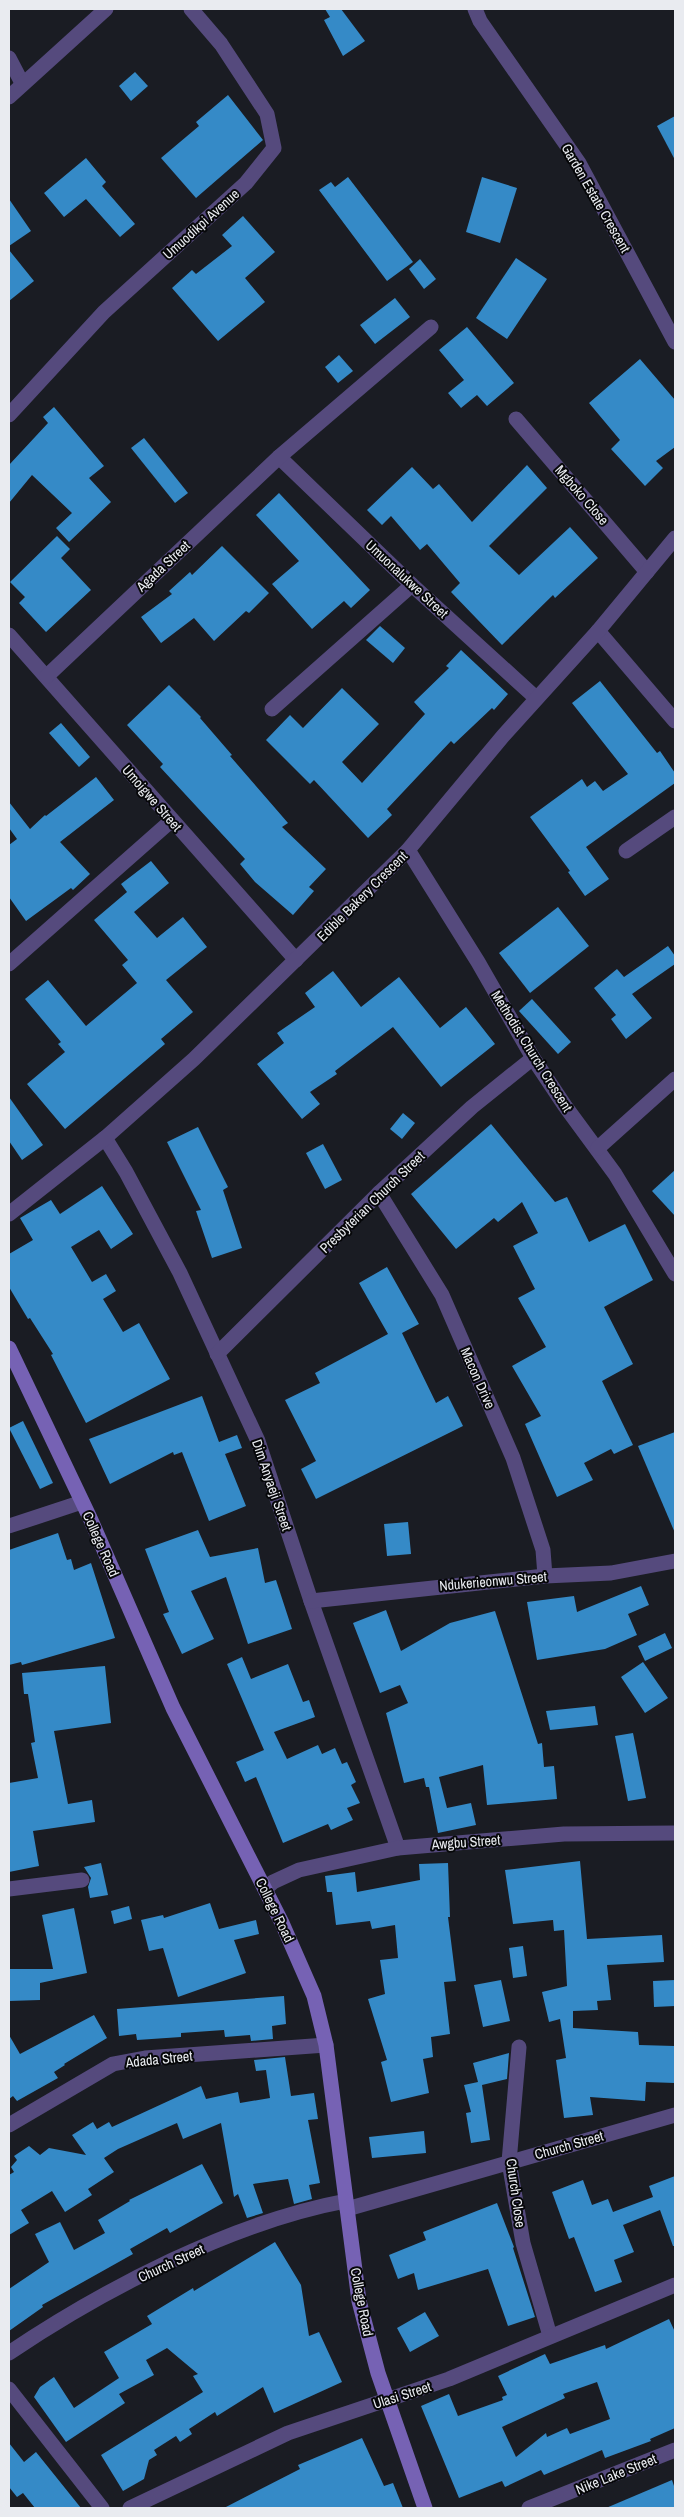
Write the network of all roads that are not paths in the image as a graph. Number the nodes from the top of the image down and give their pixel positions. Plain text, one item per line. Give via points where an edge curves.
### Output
1 (106, 9) edge
2 (191, 9) edge
3 (475, 9) edge
4 (9, 58) edge
5 (22, 83) junction
6 (9, 97) edge
7 (431, 327) dead end
8 (675, 342) edge
9 (9, 415) edge
10 (516, 419) dead end
11 (279, 457) junction
12 (675, 538) edge
13 (647, 572) junction
14 (412, 585) junction
15 (598, 631) junction
16 (9, 635) edge
17 (47, 676) junction
18 (536, 698) junction
19 (272, 709) dead end
20 (675, 721) edge
21 (675, 817) edge
22 (172, 820) junction
23 (408, 850) junction
24 (626, 851) dead end
25 (296, 960) junction
26 (9, 964) edge
27 (533, 1058) junction
28 (675, 1080) edge
29 (105, 1138) junction
30 (598, 1148) junction
31 (379, 1194) junction
32 (9, 1214) edge
33 (675, 1274) edge
34 (9, 1348) edge
35 (217, 1354) junction
36 (82, 1502) junction
37 (9, 1526) edge
38 (675, 1561) edge
39 (545, 1576) junction
40 (311, 1601) junction
41 (675, 1833) edge
42 (398, 1848) junction
43 (82, 1880) dead end
44 (9, 1889) edge
45 (265, 1889) junction
46 (326, 2045) junction
47 (519, 2047) dead end
48 (675, 2115) edge
49 (9, 2125) edge
50 (509, 2162) junction
51 (346, 2205) junction
52 (675, 2284) edge
53 (550, 2336) junction
54 (9, 2353) edge
55 (9, 2388) edge
56 (387, 2400) junction
57 (675, 2450) edge
58 (102, 2508) edge
59 (130, 2508) edge
60 (425, 2508) edge
61 (529, 2508) edge

1 - 5 street
2 - 9 street, Umuodikpi Avenue via 221,44 268,114 274,148 246,183 104,312
3 - 8 street, Garden Estate Crescent via 480,21 579,163
4 - 5 street
5 - 6 street
7 - 11 street, Agada Street
10 - 13 street, Mgboko Close
11 - 14 street, Umuonalukwe Street
11 - 17 street, Agada Street
12 - 13 street, Edible Bakery Crescent
13 - 15 street, Edible Bakery Crescent
14 - 18 street, Umuonalukwe Street
14 - 19 street
15 - 18 street, Edible Bakery Crescent
15 - 20 street
16 - 17 street, Umoigwe Street
17 - 22 street, Umoigwe Street
18 - 23 street, Edible Bakery Crescent
21 - 24 street
22 - 25 street, Umoigwe Street
22 - 26 street
23 - 25 street, Edible Bakery Crescent
23 - 27 street, Methodist Church Crescent
25 - 29 street, Edible Bakery Crescent via 194,1059
27 - 30 street, Methodist Church Crescent
27 - 31 street, Presbyterian Church Street via 472,1107
28 - 30 street
29 - 32 street, Edible Bakery Crescent
29 - 35 street, Dim Anyaeji Street via 180,1273
30 - 33 street, Methodist Church Crescent
31 - 35 street, Presbyterian Church Street
31 - 39 street, Macon Drive via 442,1295 513,1458 543,1550
34 - 36 main road, College Road
35 - 40 street, Dim Anyaeji Street via 258,1441
36 - 37 street
36 - 45 main road, College Road via 173,1708
38 - 39 street, Ndukerieonwu Street via 610,1573
39 - 40 street, Ndukerieonwu Street
40 - 42 street, Dim Anyaeji Street
41 - 42 street, Awgbu Street via 564,1834
42 - 45 street, Awgbu Street via 299,1870
43 - 44 street
45 - 46 main road, College Road via 314,1996
46 - 49 street, Adada Street via 145,2058 113,2064
46 - 51 main road, College Road
47 - 50 street, Church Close
48 - 50 street, Church Street
50 - 51 street, Church Street
50 - 53 street, Church Close via 523,2243
51 - 54 street, Church Street via 270,2219 192,2252 91,2303
51 - 56 main road, College Road via 359,2301
52 - 53 street, Ulasi Street
53 - 56 street, Ulasi Street via 449,2379
55 - 58 street
56 - 59 street, Ulasi Street via 288,2433
56 - 60 main road, College Road
57 - 61 street, Nike Lake Street

